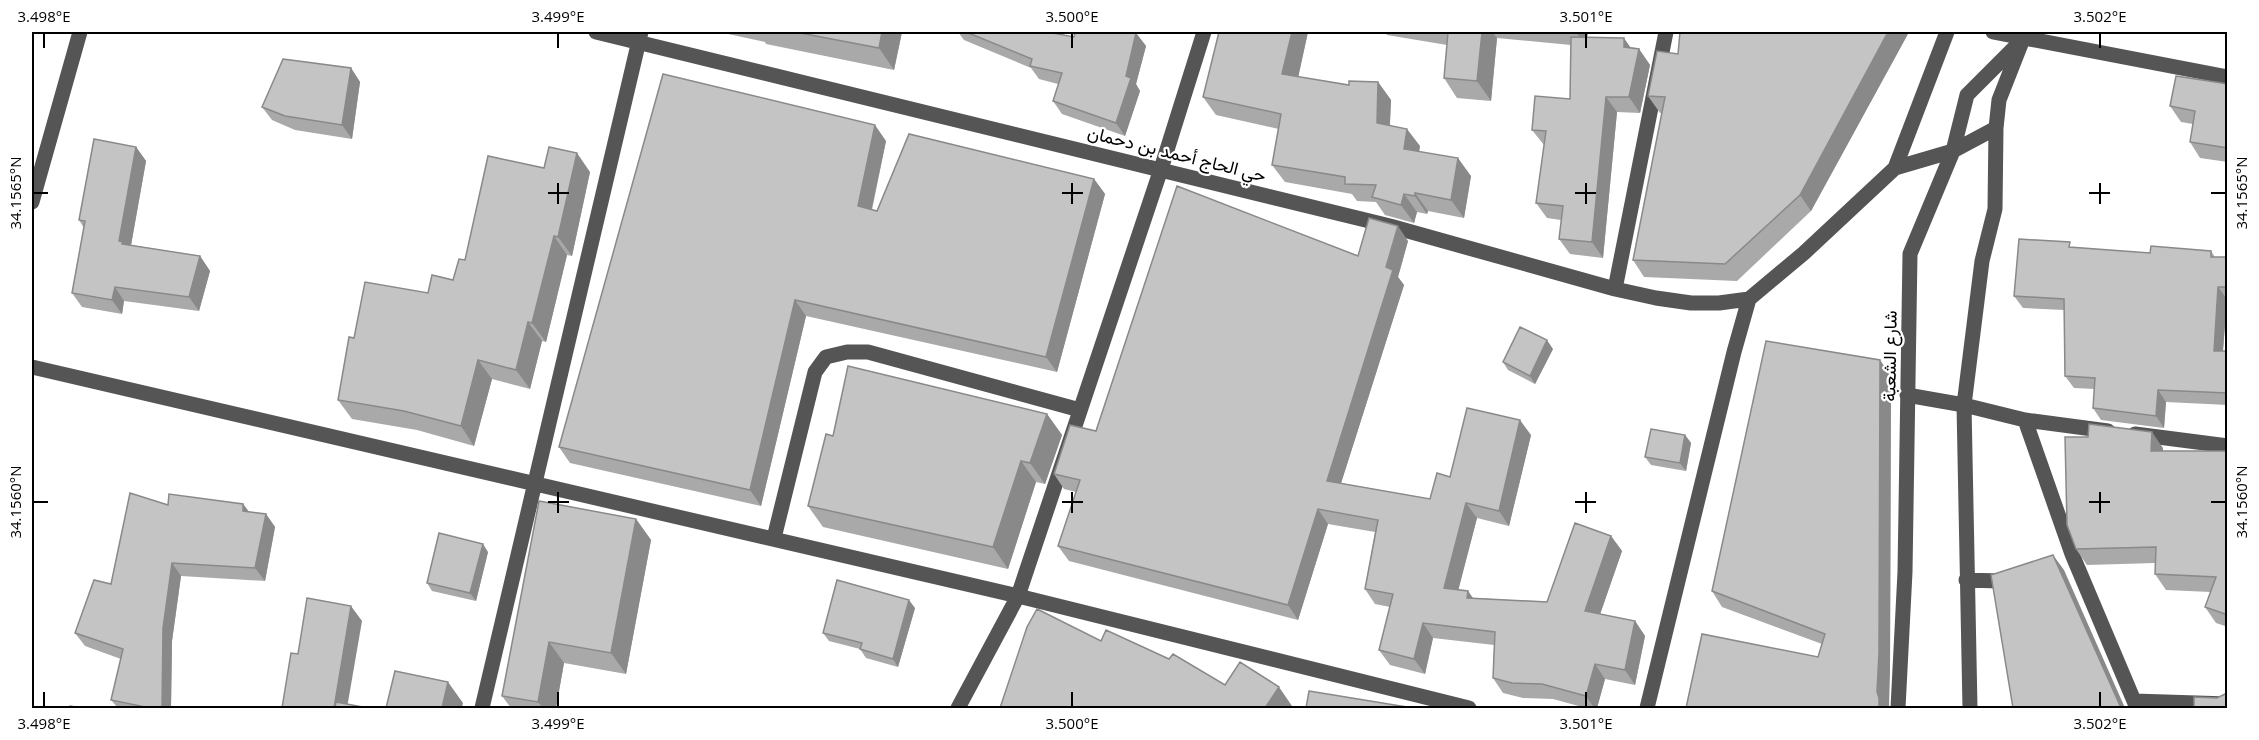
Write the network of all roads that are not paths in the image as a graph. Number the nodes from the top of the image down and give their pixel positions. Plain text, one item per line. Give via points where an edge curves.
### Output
1 (80, 32) edge
2 (596, 32) edge
3 (1204, 32) edge
4 (1666, 32) edge
5 (1947, 32) edge
6 (1993, 32) edge
7 (2025, 35) edge
8 (639, 37) edge
9 (2228, 77) edge
10 (1996, 128) junction
11 (1953, 151) junction
12 (1895, 168) junction
13 (1161, 169) junction
14 (32, 202) edge
15 (1615, 289) junction
16 (1749, 299) junction
17 (32, 367) edge
18 (1907, 395) junction
19 (1964, 405) junction
20 (1080, 410) junction
21 (2025, 420) junction
22 (2228, 446) edge
23 (536, 483) junction
24 (774, 538) junction
25 (2020, 573) edge
26 (1966, 580) junction
27 (1018, 596) junction
28 (2228, 704) edge
29 (2135, 705) edge
30 (482, 708) edge
31 (958, 708) edge
32 (1469, 708) edge
33 (1647, 708) edge
34 (1898, 708) edge
35 (1970, 708) edge

1 - 14 street
2 - 8 street, حي الحاج أحمد بن دحمان
3 - 13 street
4 - 15 street
5 - 12 street
6 - 7 street
7 - 9 street
7 - 10 street via 2000,100
7 - 11 street, شارع الشعبة via 1966,94
8 - 13 street, حي الحاج أحمد بن دحمان
8 - 23 street
10 - 11 street
10 - 19 street via 1995,209 1982,261
11 - 12 street
11 - 18 street, شارع الشعبة via 1910,254
12 - 16 street
13 - 15 street, حي الحاج أحمد بن دحمان via 1390,226
13 - 20 street
15 - 16 street, حي الحاج أحمد بن دحمان via 1691,303
16 - 33 street
17 - 23 street
18 - 19 street
18 - 34 street, شارع الشعبة via 1905,572
19 - 21 street
19 - 26 street
20 - 24 street via 868,352 826,357 815,372
20 - 27 street
21 - 22 street
21 - 29 street via 2066,557
23 - 24 street
23 - 30 street
24 - 27 street
25 - 26 street via 2000,581
26 - 35 street
27 - 31 street
27 - 32 street
28 - 29 street

